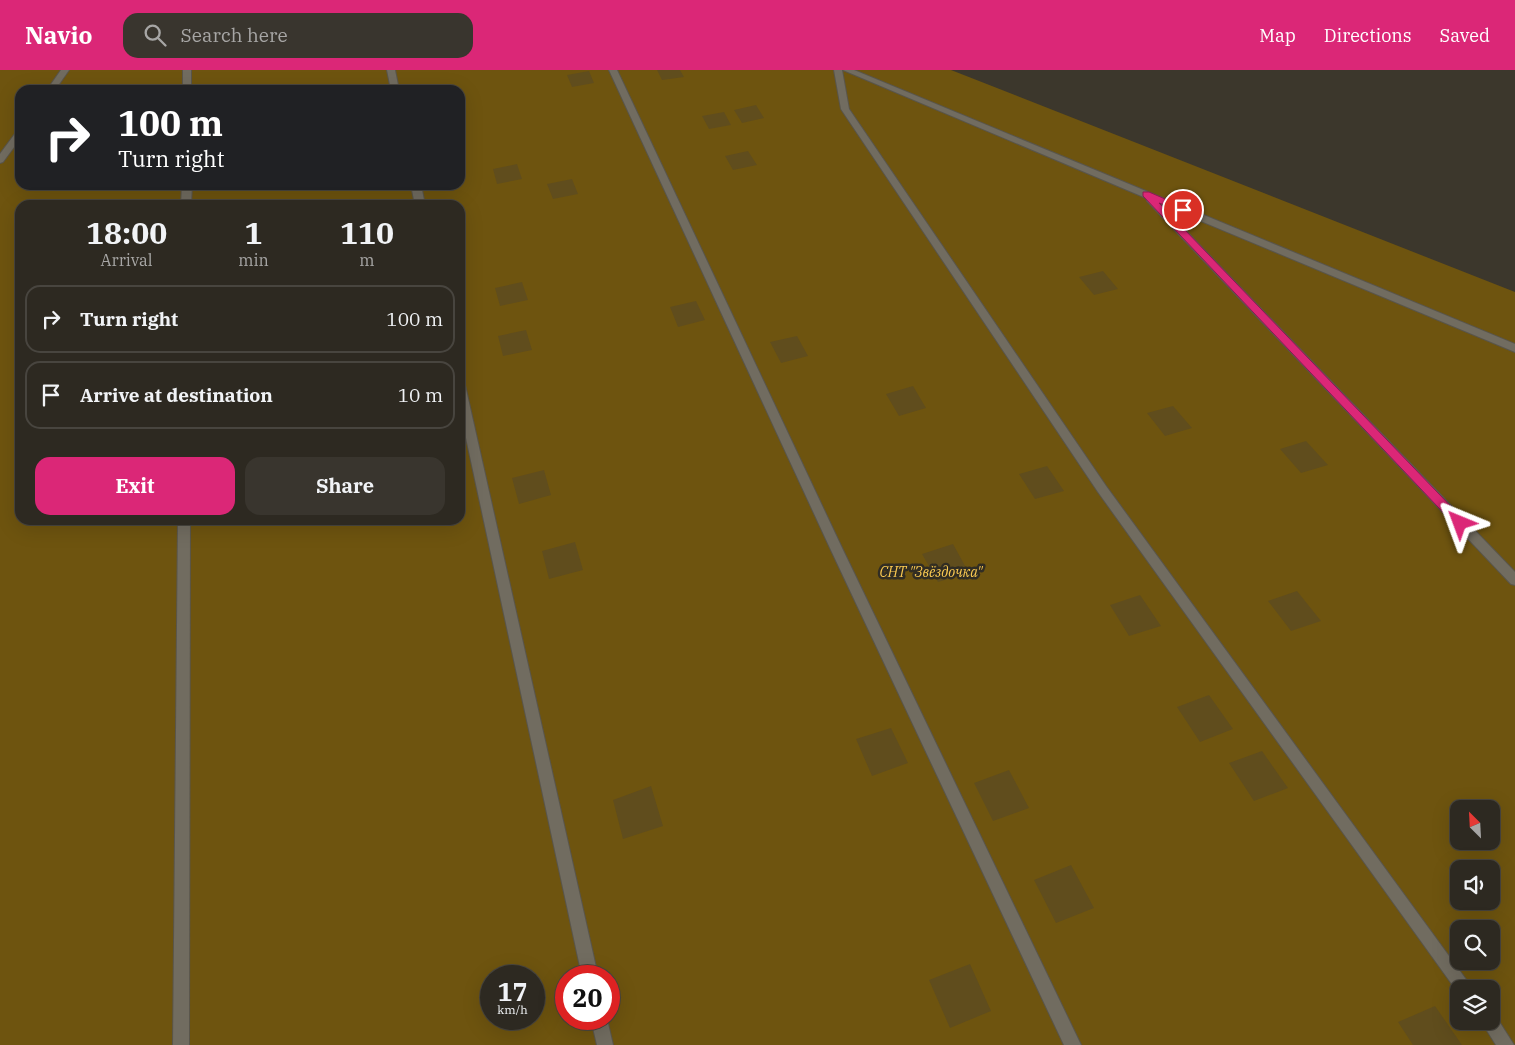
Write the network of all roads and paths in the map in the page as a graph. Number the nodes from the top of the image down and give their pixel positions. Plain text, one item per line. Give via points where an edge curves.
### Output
1 (65, 70) edge
2 (187, 70) edge
3 (391, 70) edge
4 (613, 70) edge
5 (838, 70) edge
6 (848, 70) edge
7 (54, 85) edge
8 (187, 85) edge
9 (394, 85) edge
10 (15, 139) edge
11 (0, 160) edge
12 (1146, 194) junction
13 (1515, 348) edge
14 (465, 408) edge
15 (184, 525) edge
16 (1515, 580) edge
17 (588, 965) edge
18 (1458, 980) edge
19 (602, 1030) edge
20 (1495, 1030) edge
21 (181, 1045) edge
22 (605, 1045) edge
23 (1073, 1045) edge
24 (1506, 1045) edge

1 - 7 lane
2 - 8 lane
3 - 9 lane
4 - 23 lane
5 - 18 lane via 844,110 1102,489
6 - 12 lane
10 - 11 lane
12 - 13 lane
12 - 16 lane
14 - 17 lane
15 - 21 lane
19 - 22 lane
20 - 24 lane

